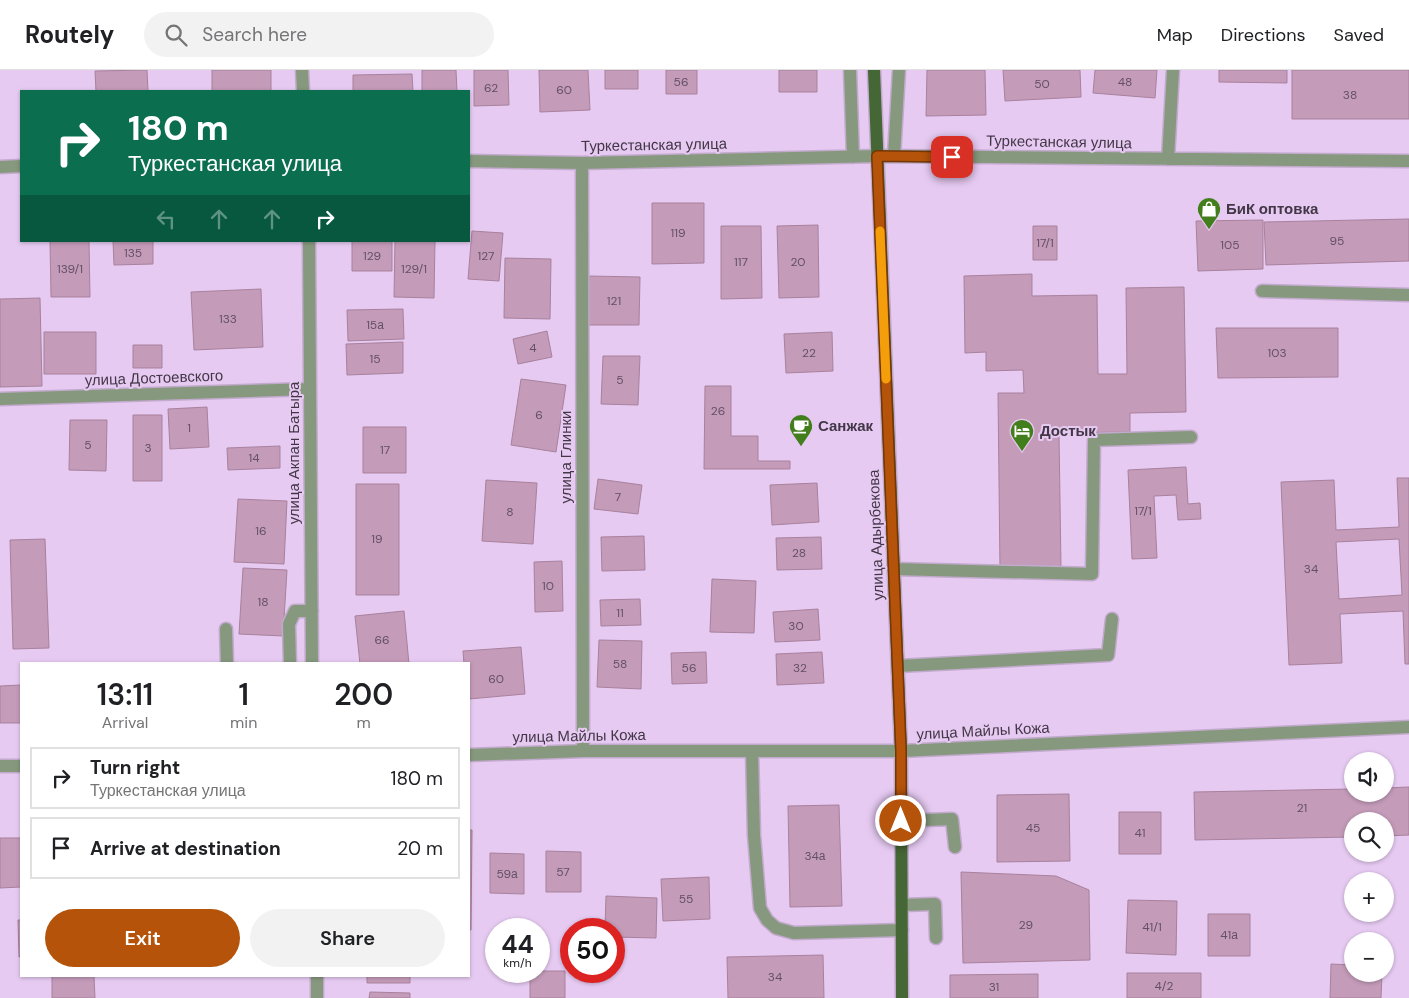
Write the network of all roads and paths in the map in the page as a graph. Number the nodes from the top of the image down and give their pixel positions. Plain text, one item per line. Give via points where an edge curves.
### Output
1 (302, 70) edge
2 (850, 70) edge
3 (874, 70) edge
4 (899, 70) edge
5 (1173, 70) edge
6 (303, 90) edge
7 (877, 156) junction
8 (894, 156) junction
9 (853, 157) junction
10 (1168, 159) junction
11 (470, 161) edge
12 (1409, 161) edge
13 (582, 162) junction
14 (20, 166) edge
15 (0, 167) edge
16 (309, 242) edge
17 (1262, 291) dead end
18 (1409, 295) edge
19 (310, 389) junction
20 (0, 399) edge
21 (1191, 437) dead end
22 (894, 569) junction
23 (312, 612) junction
24 (1112, 619) dead end
25 (226, 629) dead end
26 (227, 662) edge
27 (290, 662) edge
28 (312, 662) edge
29 (898, 666) junction
30 (1409, 727) edge
31 (583, 751) junction
32 (752, 751) junction
33 (901, 751) junction
34 (470, 755) edge
35 (0, 766) edge
36 (20, 766) edge
37 (901, 821) junction
38 (955, 847) dead end
39 (902, 905) junction
40 (902, 930) junction
41 (936, 938) dead end
42 (317, 977) edge
43 (317, 998) edge
44 (902, 998) edge

1 - 6 street
2 - 9 street
3 - 7 main road, улица Адырбекова
4 - 8 street
5 - 10 street
7 - 8 street, Туркестанская улица
7 - 9 street, Туркестанская улица
7 - 22 main road, улица Адырбекова
8 - 10 street, Туркестанская улица
9 - 13 street, Туркестанская улица
10 - 12 street, Туркестанская улица
11 - 13 street, Туркестанская улица
13 - 31 street, улица Глинки
14 - 15 street
16 - 19 street, улица Акпан Батыра
17 - 18 street
19 - 20 street, улица Достоевского
19 - 23 street, улица Акпан Батыра
21 - 22 street via 1094,440 1092,574
22 - 29 main road, улица Адырбекова
23 - 27 street via 295,611 289,624
23 - 28 street, улица Акпан Батыра
24 - 29 street via 1108,654
25 - 26 street
29 - 33 main road, улица Адырбекова
30 - 33 street, улица Майлы Кожа
31 - 32 street, улица Майлы Кожа
31 - 34 street, улица Майлы Кожа
32 - 33 street, улица Майлы Кожа
32 - 40 street via 760,908 767,920 776,928 794,933
33 - 37 main road, улица Адырбекова
35 - 36 street
37 - 38 street via 952,819
37 - 39 main road, улица Адырбекова
39 - 40 main road, улица Адырбекова
39 - 41 street via 935,904
40 - 44 main road, улица Адырбекова
42 - 43 street

